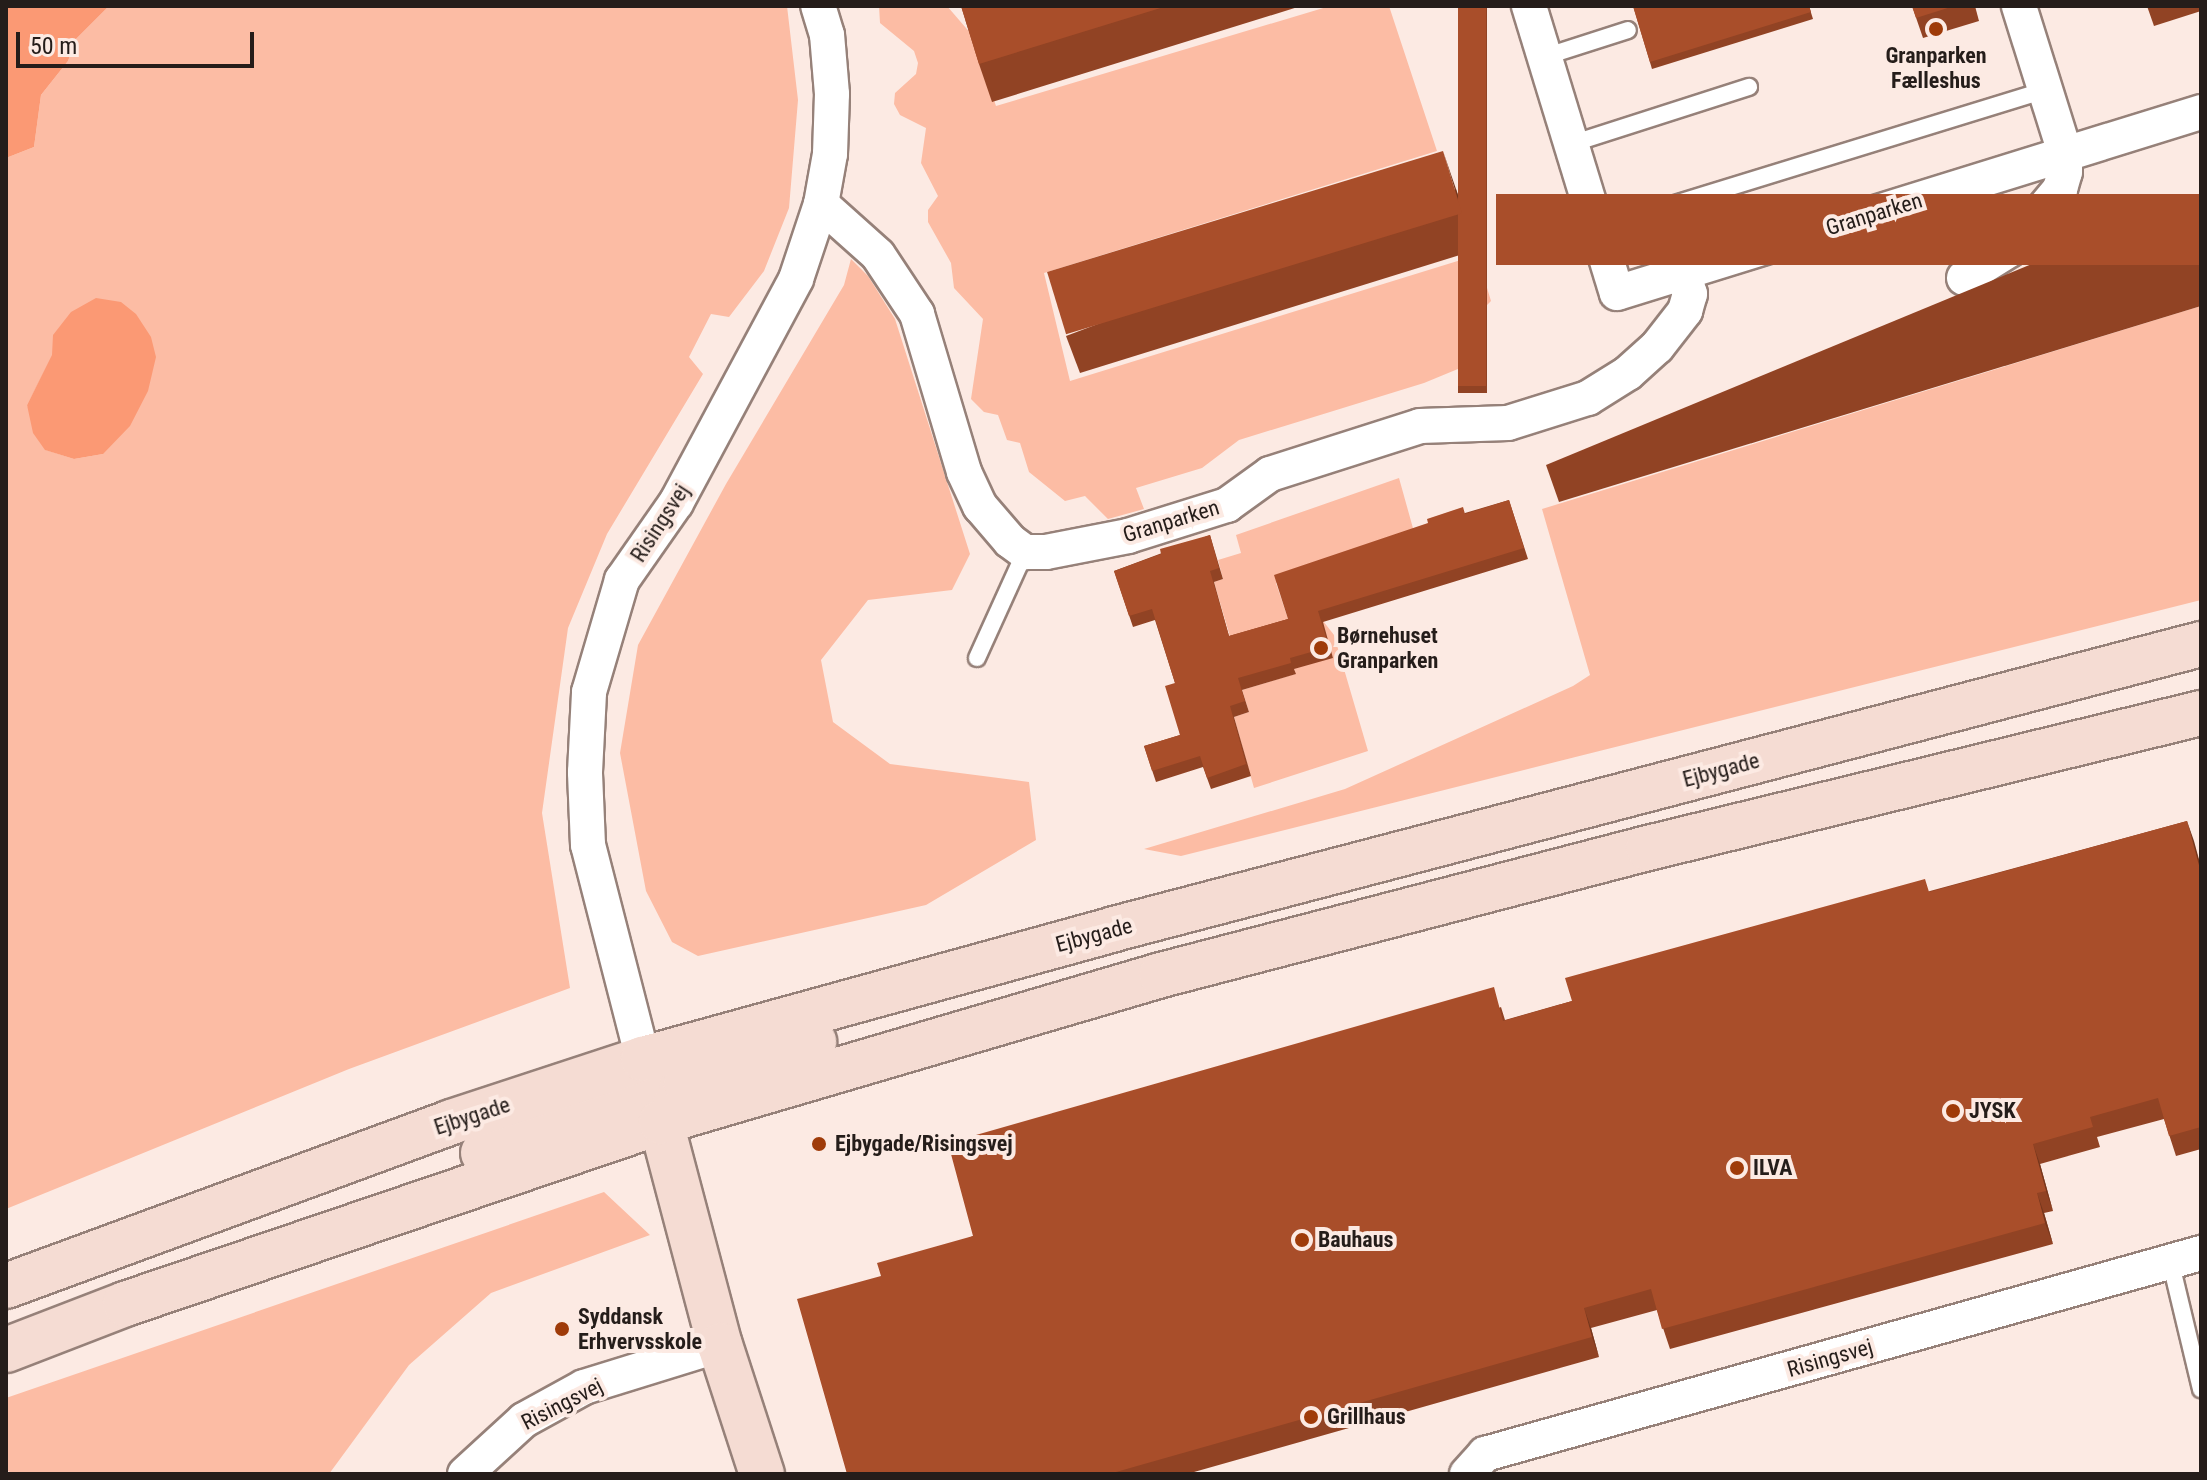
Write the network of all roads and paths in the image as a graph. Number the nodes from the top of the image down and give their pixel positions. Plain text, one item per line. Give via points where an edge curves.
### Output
1 (818, 6) edge
2 (1529, 6) edge
3 (2019, 6) edge
4 (1628, 30) dead end
5 (1544, 57) junction
6 (1749, 87) dead end
7 (2045, 90) junction
8 (2201, 112) edge
9 (1571, 144) junction
10 (2065, 153) junction
11 (821, 204) junction
12 (1597, 228) junction
13 (1683, 273) junction
14 (1929, 288) edge
15 (1025, 552) junction
16 (2201, 644) edge
17 (977, 658) dead end
18 (2201, 697) edge
19 (2201, 713) edge
20 (2088, 740) junction
21 (1049, 947) junction
22 (643, 1059) junction
23 (661, 1122) junction
24 (323, 1236) junction
25 (2186, 1256) edge
26 (6, 1286) edge
27 (720, 1345) junction
28 (6, 1350) edge
29 (2201, 1389) edge
30 (465, 1474) edge
31 (741, 1474) edge
32 (762, 1474) edge
33 (1467, 1474) edge

1 - 11 street, Risingsvej via 827,35 832,94
2 - 5 street, Granparken
3 - 7 street
4 - 5 lane
5 - 9 street, Granparken
6 - 9 lane
7 - 10 street
7 - 12 lane
8 - 10 street, Granparken
9 - 12 street, Granparken
10 - 13 street, Granparken
10 - 14 street via 2060,189 2009,250 1974,276
11 - 15 street via 878,255 917,314 964,472 980,506
11 - 22 street, Risingsvej via 796,279 676,503 622,580 589,692 588,845
12 - 13 street, Granparken via 1617,293
13 - 15 street, Granparken via 1690,294 1672,354 1588,398 1508,423 1420,426 1270,474 1227,505 1128,536
15 - 17 lane
16 - 21 main road, Ejbygade
18 - 20 main road
19 - 20 main road
20 - 23 main road via 1161,975
21 - 22 main road, Ejbygade
21 - 23 main road via 903,1016 686,1084 670,1099
22 - 23 main road
22 - 24 main road via 638,1082 620,1103 382,1194
22 - 26 main road, Ejbygade via 451,1122
23 - 24 main road
23 - 27 main road
24 - 28 main road
25 - 29 lane
25 - 33 street, Risingsvej via 1485,1454
27 - 30 street, Risingsvej via 584,1387 524,1420
27 - 31 main road
27 - 32 main road

